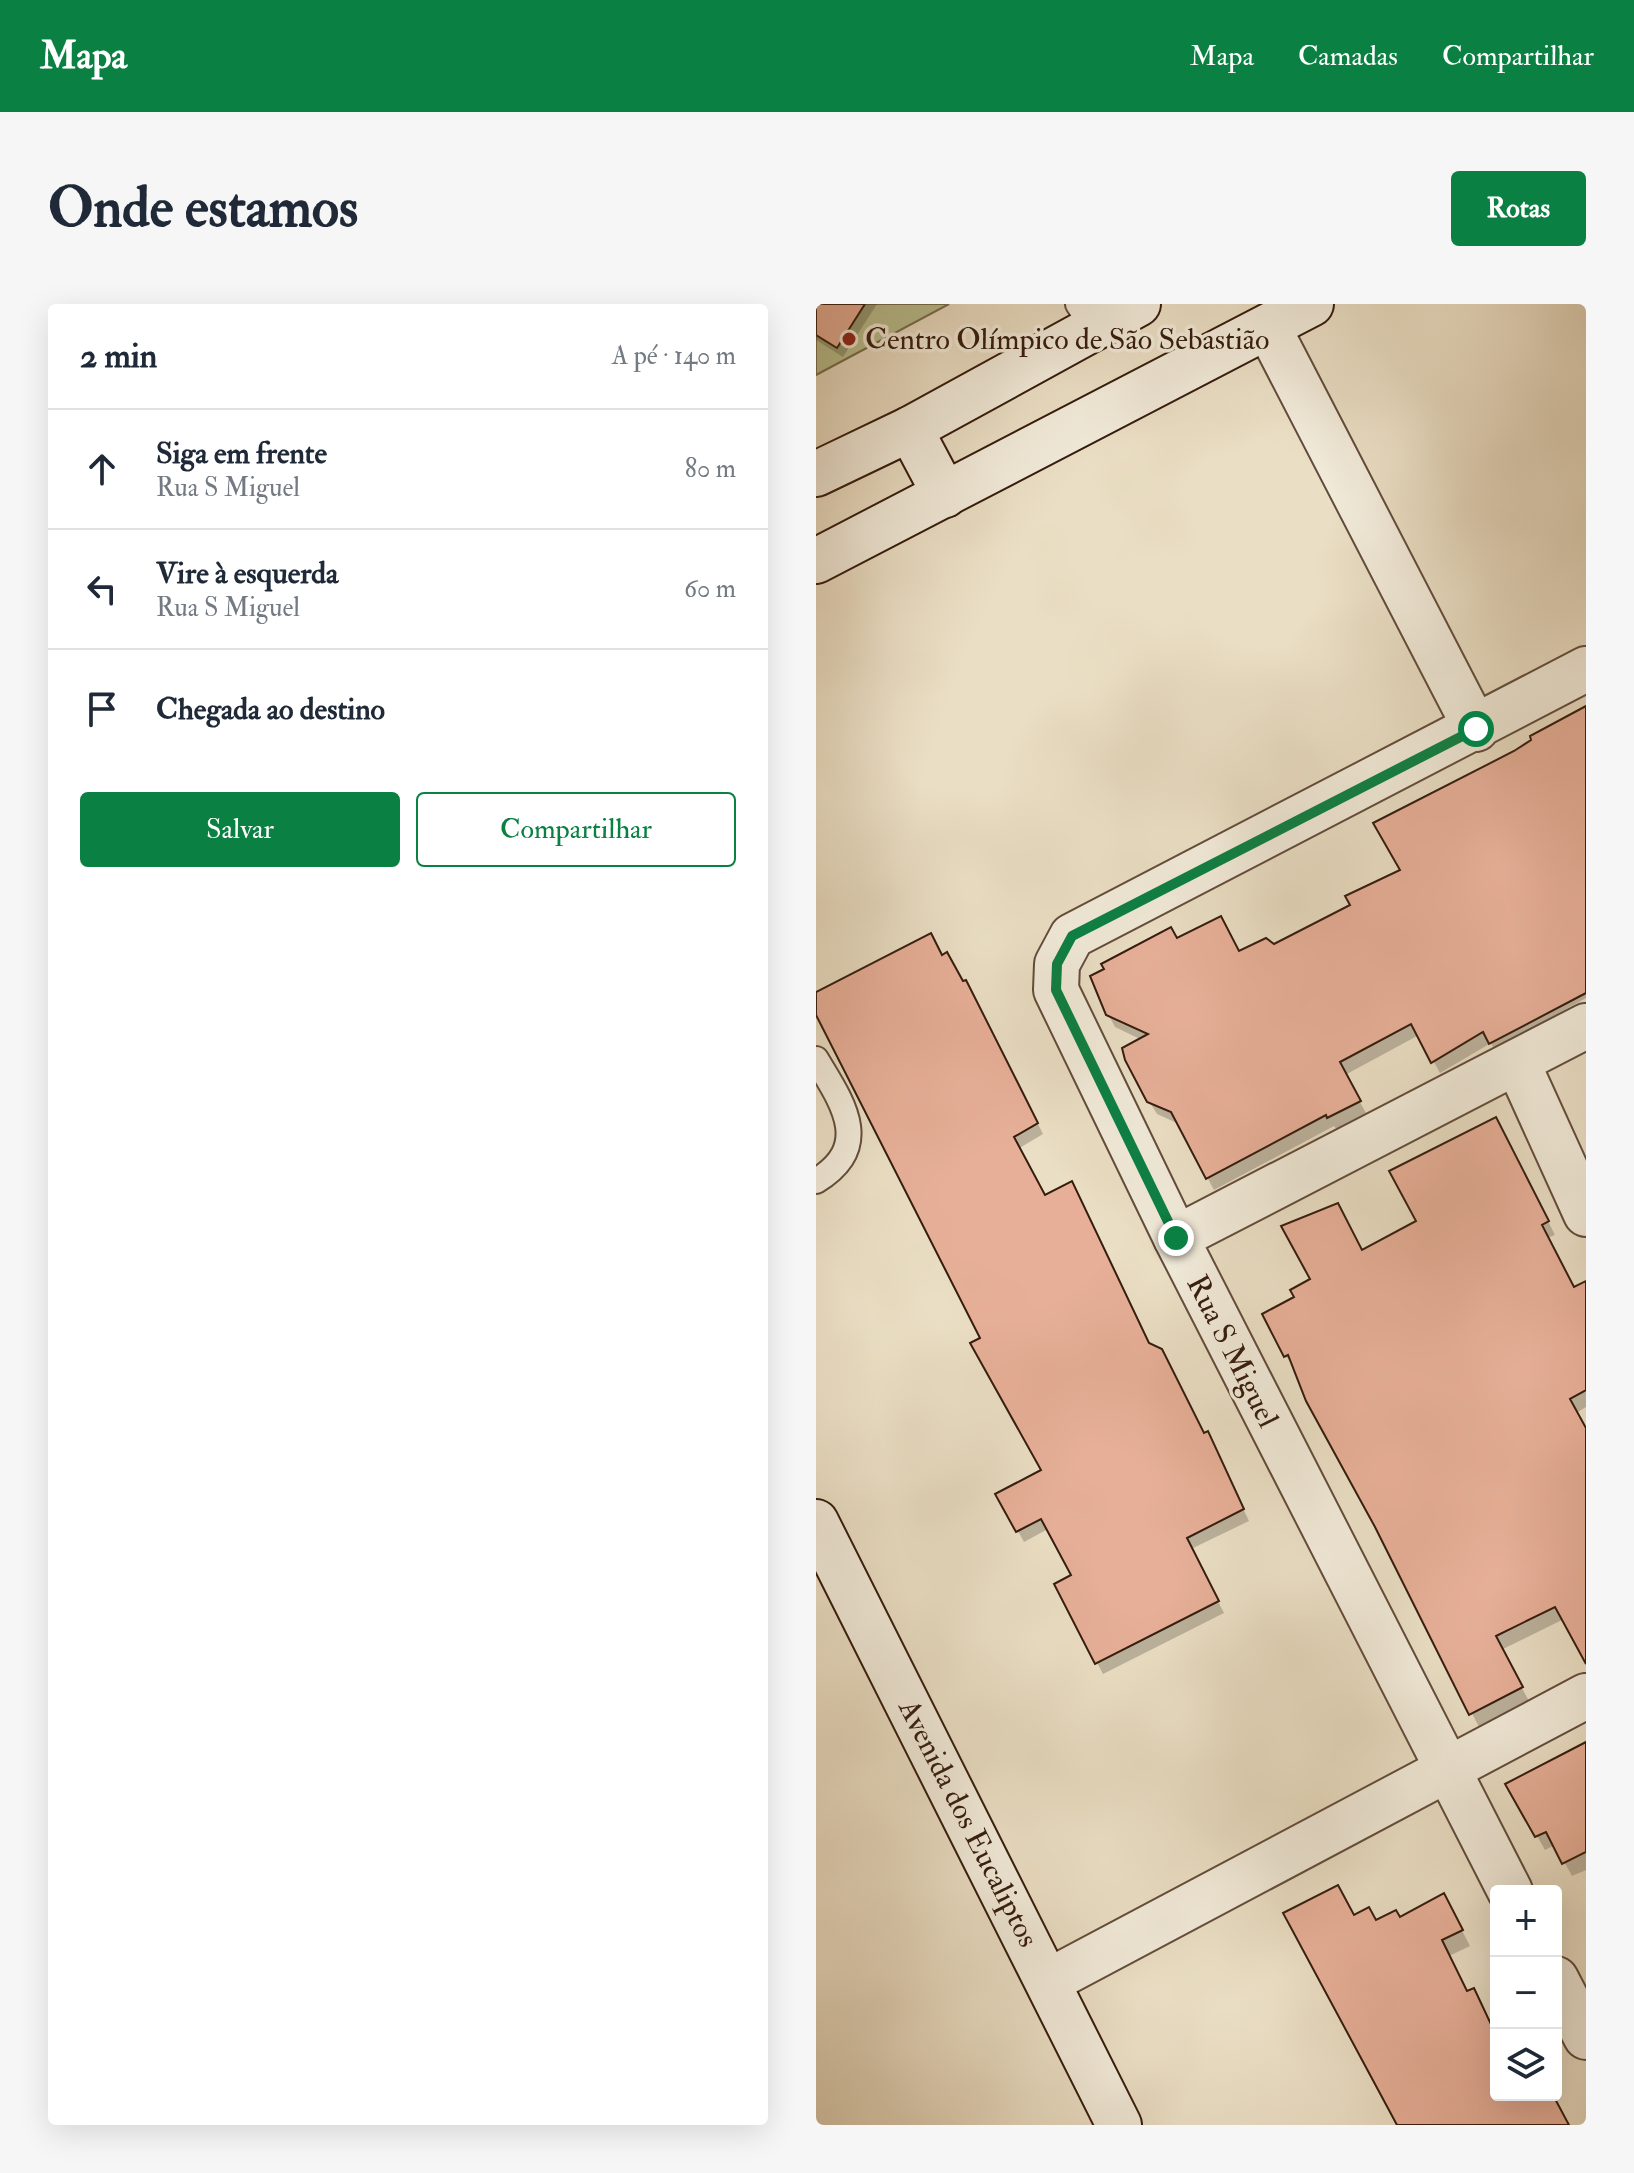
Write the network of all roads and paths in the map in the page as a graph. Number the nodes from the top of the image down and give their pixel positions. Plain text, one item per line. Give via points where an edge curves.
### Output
1 (1138, 304) edge
2 (1311, 304) edge
3 (1086, 316) edge
4 (1268, 327) junction
5 (910, 429) junction
6 (816, 474) edge
7 (945, 495) junction
8 (816, 561) edge
9 (1586, 669) edge
10 (1476, 729) junction
11 (1586, 1026) edge
12 (816, 1059) edge
13 (1517, 1062) junction
14 (816, 1181) edge
15 (1586, 1214) edge
16 (1176, 1238) junction
17 (816, 1522) edge
18 (1586, 1696) edge
19 (1447, 1770) junction
20 (1507, 1885) edge
21 (1049, 1981) junction
22 (1562, 1991) edge
23 (1586, 2037) edge
24 (1119, 2125) edge

1 - 3 street
2 - 4 street
3 - 5 street
4 - 7 street
4 - 10 street
5 - 6 street
5 - 7 street
7 - 8 street
9 - 10 street, Rua S Miguel
10 - 16 street, Rua S Miguel via 1072,936 1057,964 1056,990
11 - 13 street
12 - 14 lane via 846,1109 848,1146 834,1170
13 - 15 street
13 - 16 street
16 - 19 street, Rua S Miguel
17 - 21 street, Avenida dos Eucaliptos
18 - 19 street
19 - 20 street, Rua S Miguel
19 - 21 street
21 - 24 street, Avenida dos Eucaliptos
22 - 23 street

